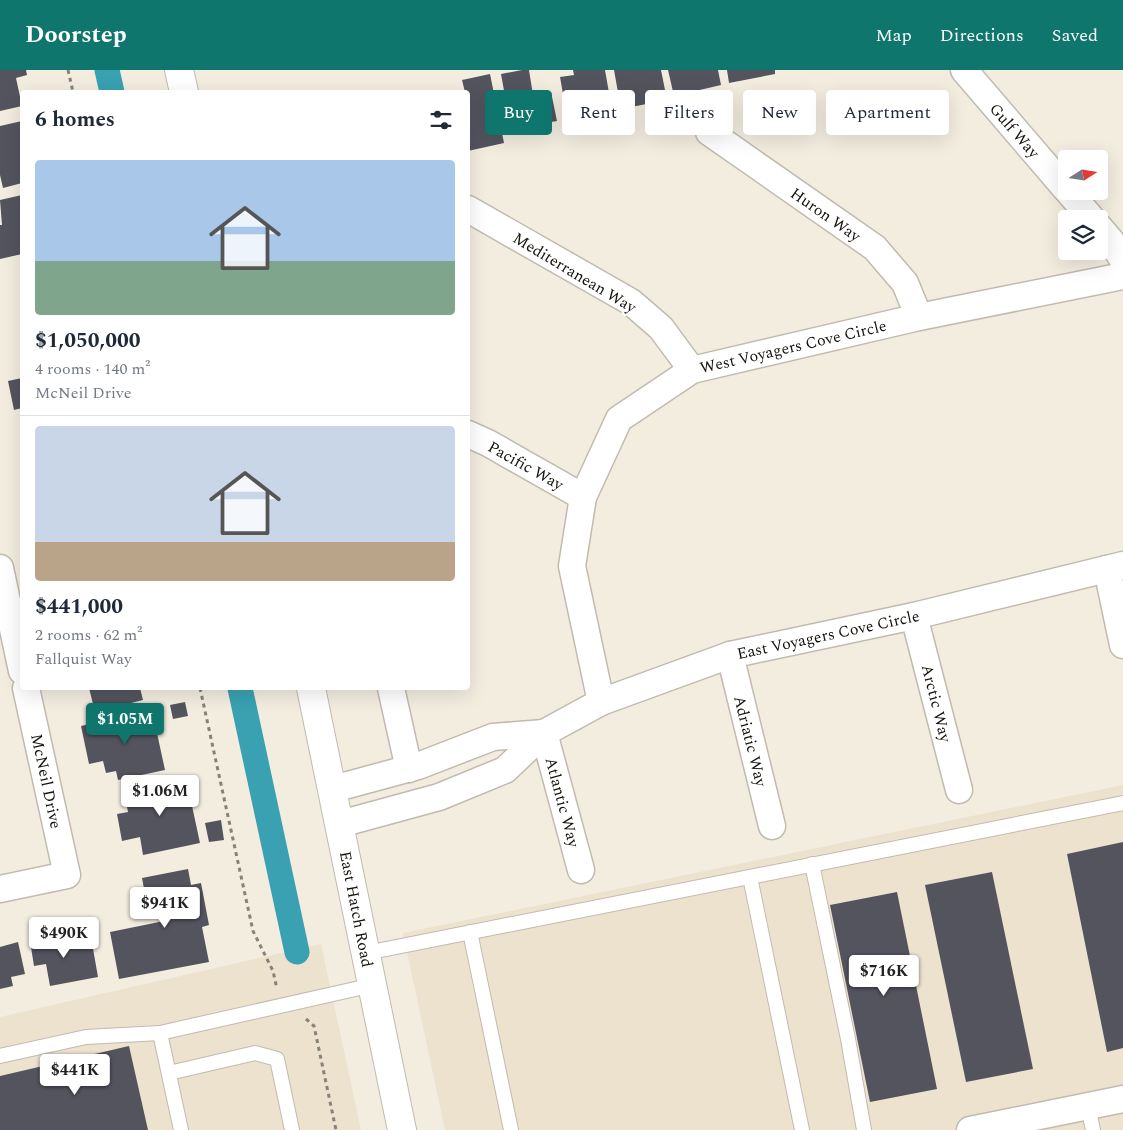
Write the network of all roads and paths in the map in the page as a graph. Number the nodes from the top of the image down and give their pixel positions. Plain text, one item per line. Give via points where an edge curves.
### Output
1 (68, 70) edge
2 (179, 70) edge
3 (964, 70) edge
4 (73, 90) edge
5 (184, 90) edge
6 (713, 135) edge
7 (1058, 180) edge
8 (1076, 200) edge
9 (470, 210) edge
10 (1084, 210) edge
11 (1108, 238) edge
12 (1123, 260) edge
13 (1123, 276) edge
14 (919, 317) junction
15 (692, 370) junction
16 (470, 435) edge
17 (583, 497) junction
18 (1115, 567) edge
19 (0, 568) edge
20 (914, 616) junction
21 (1123, 645) edge
22 (730, 655) junction
23 (20, 662) edge
24 (26, 690) edge
25 (200, 690) edge
26 (311, 690) edge
27 (391, 690) edge
28 (601, 702) junction
29 (544, 733) junction
30 (409, 769) junction
31 (333, 789) junction
32 (959, 790) dead end
33 (1123, 802) edge
34 (340, 824) junction
35 (772, 826) dead end
36 (812, 864) junction
37 (581, 870) dead end
38 (750, 877) junction
39 (0, 889) edge
40 (470, 932) junction
41 (366, 953) junction
42 (373, 985) junction
43 (287, 1004) junction
44 (160, 1033) junction
45 (0, 1056) edge
46 (169, 1073) junction
47 (1123, 1099) edge
48 (1090, 1118) edge
49 (181, 1130) edge
50 (292, 1130) edge
51 (336, 1130) edge
52 (402, 1130) edge
53 (511, 1130) edge
54 (802, 1130) edge
55 (864, 1130) edge
56 (970, 1130) edge

1 - 4 path
2 - 5 main road
3 - 7 street, Gulf Way
6 - 14 street, Huron Way via 875,248 905,283
8 - 10 street, Gulf Way
9 - 15 street, Mediterranean Way via 631,302 661,328
11 - 12 street
13 - 14 street, West Voyagers Cove Circle
14 - 15 street, West Voyagers Cove Circle
15 - 17 street, West Voyagers Cove Circle via 619,419
16 - 17 street, Pacific Way
17 - 28 street, West Voyagers Cove Circle via 572,566
18 - 20 street, East Voyagers Cove Circle
18 - 21 street
19 - 23 street
20 - 22 street, East Voyagers Cove Circle
20 - 32 street, Arctic Way
22 - 28 street, East Voyagers Cove Circle
22 - 35 street, Adriatic Way
24 - 39 street, McNeil Drive via 67,875
25 - 43 path via 253,931 273,971 278,997
26 - 31 main road, East Hatch Road
27 - 30 street
28 - 29 street, East Voyagers Cove Circle
29 - 30 street, East Voyagers Cove Circle via 493,737
29 - 34 street, East Voyagers Cove Circle via 505,770 438,797
29 - 37 street, Atlantic Way
30 - 31 street, East Voyagers Cove Circle
31 - 34 main road, East Hatch Road
33 - 36 lane
34 - 41 main road, East Hatch Road
36 - 38 lane
36 - 55 lane
38 - 40 lane
38 - 54 lane
40 - 41 lane
40 - 53 lane
41 - 42 main road, East Hatch Road
42 - 43 lane
42 - 52 main road, East Hatch Road
43 - 44 lane
43 - 51 path via 314,1026
44 - 45 lane via 86,1037
44 - 46 lane
46 - 49 lane
46 - 50 lane via 255,1053 277,1059
47 - 48 street
48 - 56 street

